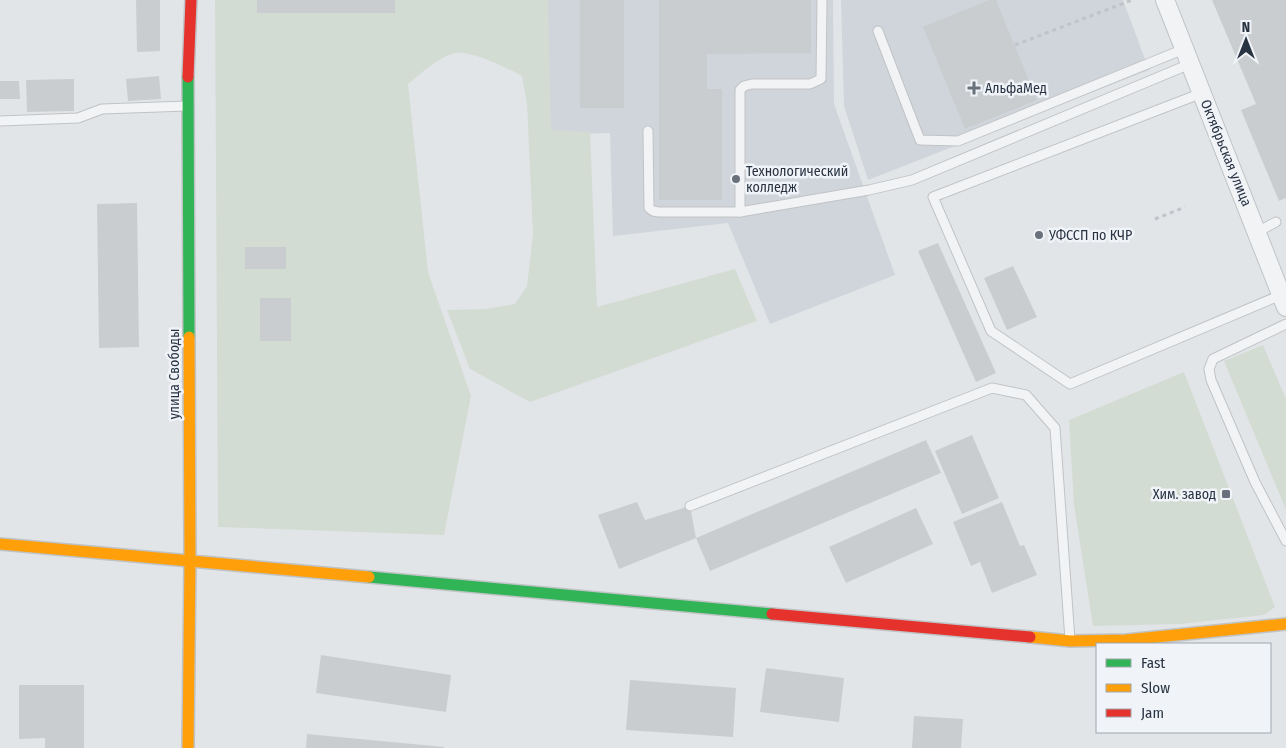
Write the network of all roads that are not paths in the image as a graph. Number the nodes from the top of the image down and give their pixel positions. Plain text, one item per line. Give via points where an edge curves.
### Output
1 (191, 0) edge
2 (822, 0) edge
3 (1165, 0) edge
4 (878, 31) dead end
5 (1187, 57) junction
6 (1202, 93) junction
7 (187, 106) junction
8 (0, 121) edge
9 (648, 131) dead end
10 (740, 212) junction
11 (1276, 222) dead end
12 (1257, 232) junction
13 (1284, 301) edge
14 (1286, 324) edge
15 (690, 506) dead end
16 (1286, 541) edge
17 (0, 544) edge
18 (190, 560) junction
19 (1282, 623) edge
20 (1070, 641) junction
21 (188, 748) edge

1 - 7 street, улица Свободы
2 - 10 lane via 821,79 810,84 752,84 740,90
3 - 5 street, Октябрьская улица
4 - 5 lane via 920,140 958,141
5 - 6 street, Октябрьская улица
5 - 10 lane via 912,180
6 - 12 street, Октябрьская улица
6 - 13 lane via 933,197 991,331 1070,384
7 - 8 lane via 102,109 78,118
7 - 18 street, улица Свободы
9 - 10 lane via 649,208 653,212
11 - 12 lane
12 - 13 street, Октябрьская улица
14 - 16 lane via 1213,359 1209,369 1255,482
15 - 20 lane via 992,388 1026,395 1055,428
17 - 18 street
18 - 20 street
18 - 21 street, улица Свободы
19 - 20 street via 1126,640

